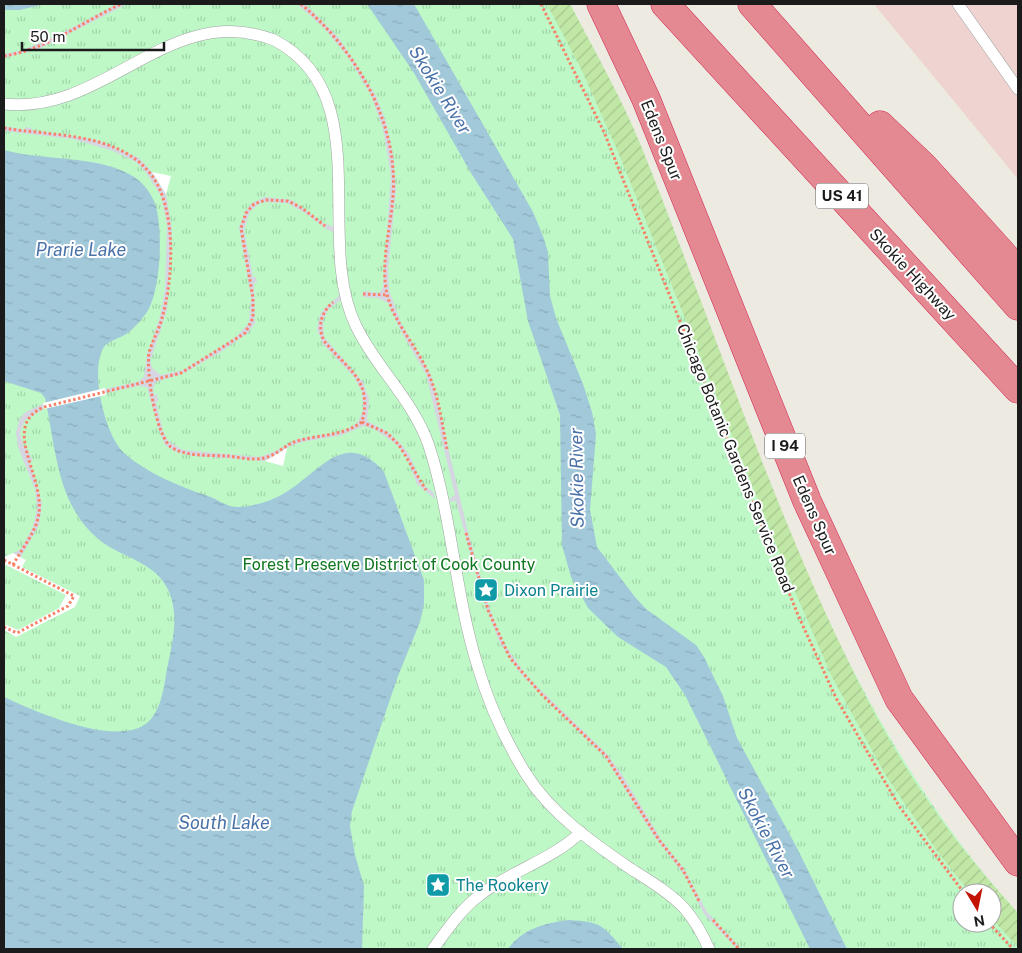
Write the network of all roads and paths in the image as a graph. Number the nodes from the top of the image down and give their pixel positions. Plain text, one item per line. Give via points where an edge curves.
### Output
1 (122, 4) edge
2 (301, 4) edge
3 (541, 4) edge
4 (600, 4) edge
5 (666, 4) edge
6 (752, 4) edge
7 (958, 4) edge
8 (4, 56) edge
9 (1018, 89) edge
10 (4, 104) edge
11 (4, 128) edge
12 (340, 229) junction
13 (1018, 271) edge
14 (363, 294) dead end
15 (388, 296) junction
16 (336, 300) dead end
17 (1018, 306) edge
18 (150, 380) junction
19 (1018, 389) edge
20 (362, 422) junction
21 (21, 423) dead end
22 (20, 444) dead end
23 (448, 454) dead end
24 (429, 493) dead end
25 (465, 529) dead end
26 (4, 560) edge
27 (13, 565) junction
28 (4, 627) edge
29 (581, 832) junction
30 (1018, 862) edge
31 (957, 883) edge
32 (702, 906) dead end
33 (711, 919) dead end
34 (998, 933) edge
35 (433, 949) edge
36 (710, 949) edge
37 (739, 949) edge
38 (1013, 949) edge

1 - 8 path via 50,42
2 - 15 path via 345,50 373,95 384,124 394,179 386,272
3 - 31 path, Chicago Botanic Gardens Service Road via 604,132 798,615 836,698 899,806
4 - 30 highway, Edens Spur / I 94 via 646,99 807,501 899,699
5 - 19 highway, Skokie Highway / US 41
6 - 13 highway via 924,167
6 - 17 highway
7 - 9 lane
10 - 12 lane via 54,100 100,80 187,31 226,27 265,36 294,53 318,80 326,96 334,128
11 - 18 path via 81,138 115,149 137,160 162,191 170,231 168,280 163,317 149,355
12 - 18 path via 328,228 302,208 288,202 266,200 254,204 246,213 242,228 254,298 249,329 181,373
12 - 29 lane via 344,285 354,323 417,419 428,443 474,654 488,697 529,778 560,814
14 - 15 path
15 - 23 path via 399,324 429,375
16 - 20 path via 322,316 320,334 360,383 366,398
18 - 20 path via 161,432 172,448 187,453 262,459 291,443 342,433
18 - 21 path via 33,410
20 - 24 path via 387,433 399,445
22 - 27 path via 36,486 39,513 30,538
25 - 32 path via 488,610 510,658 542,695 606,756 659,840 683,870
26 - 27 path
27 - 28 path via 74,596 68,606 16,633
29 - 35 lane via 558,850 480,894
29 - 36 lane via 686,910
33 - 37 path
34 - 38 path

